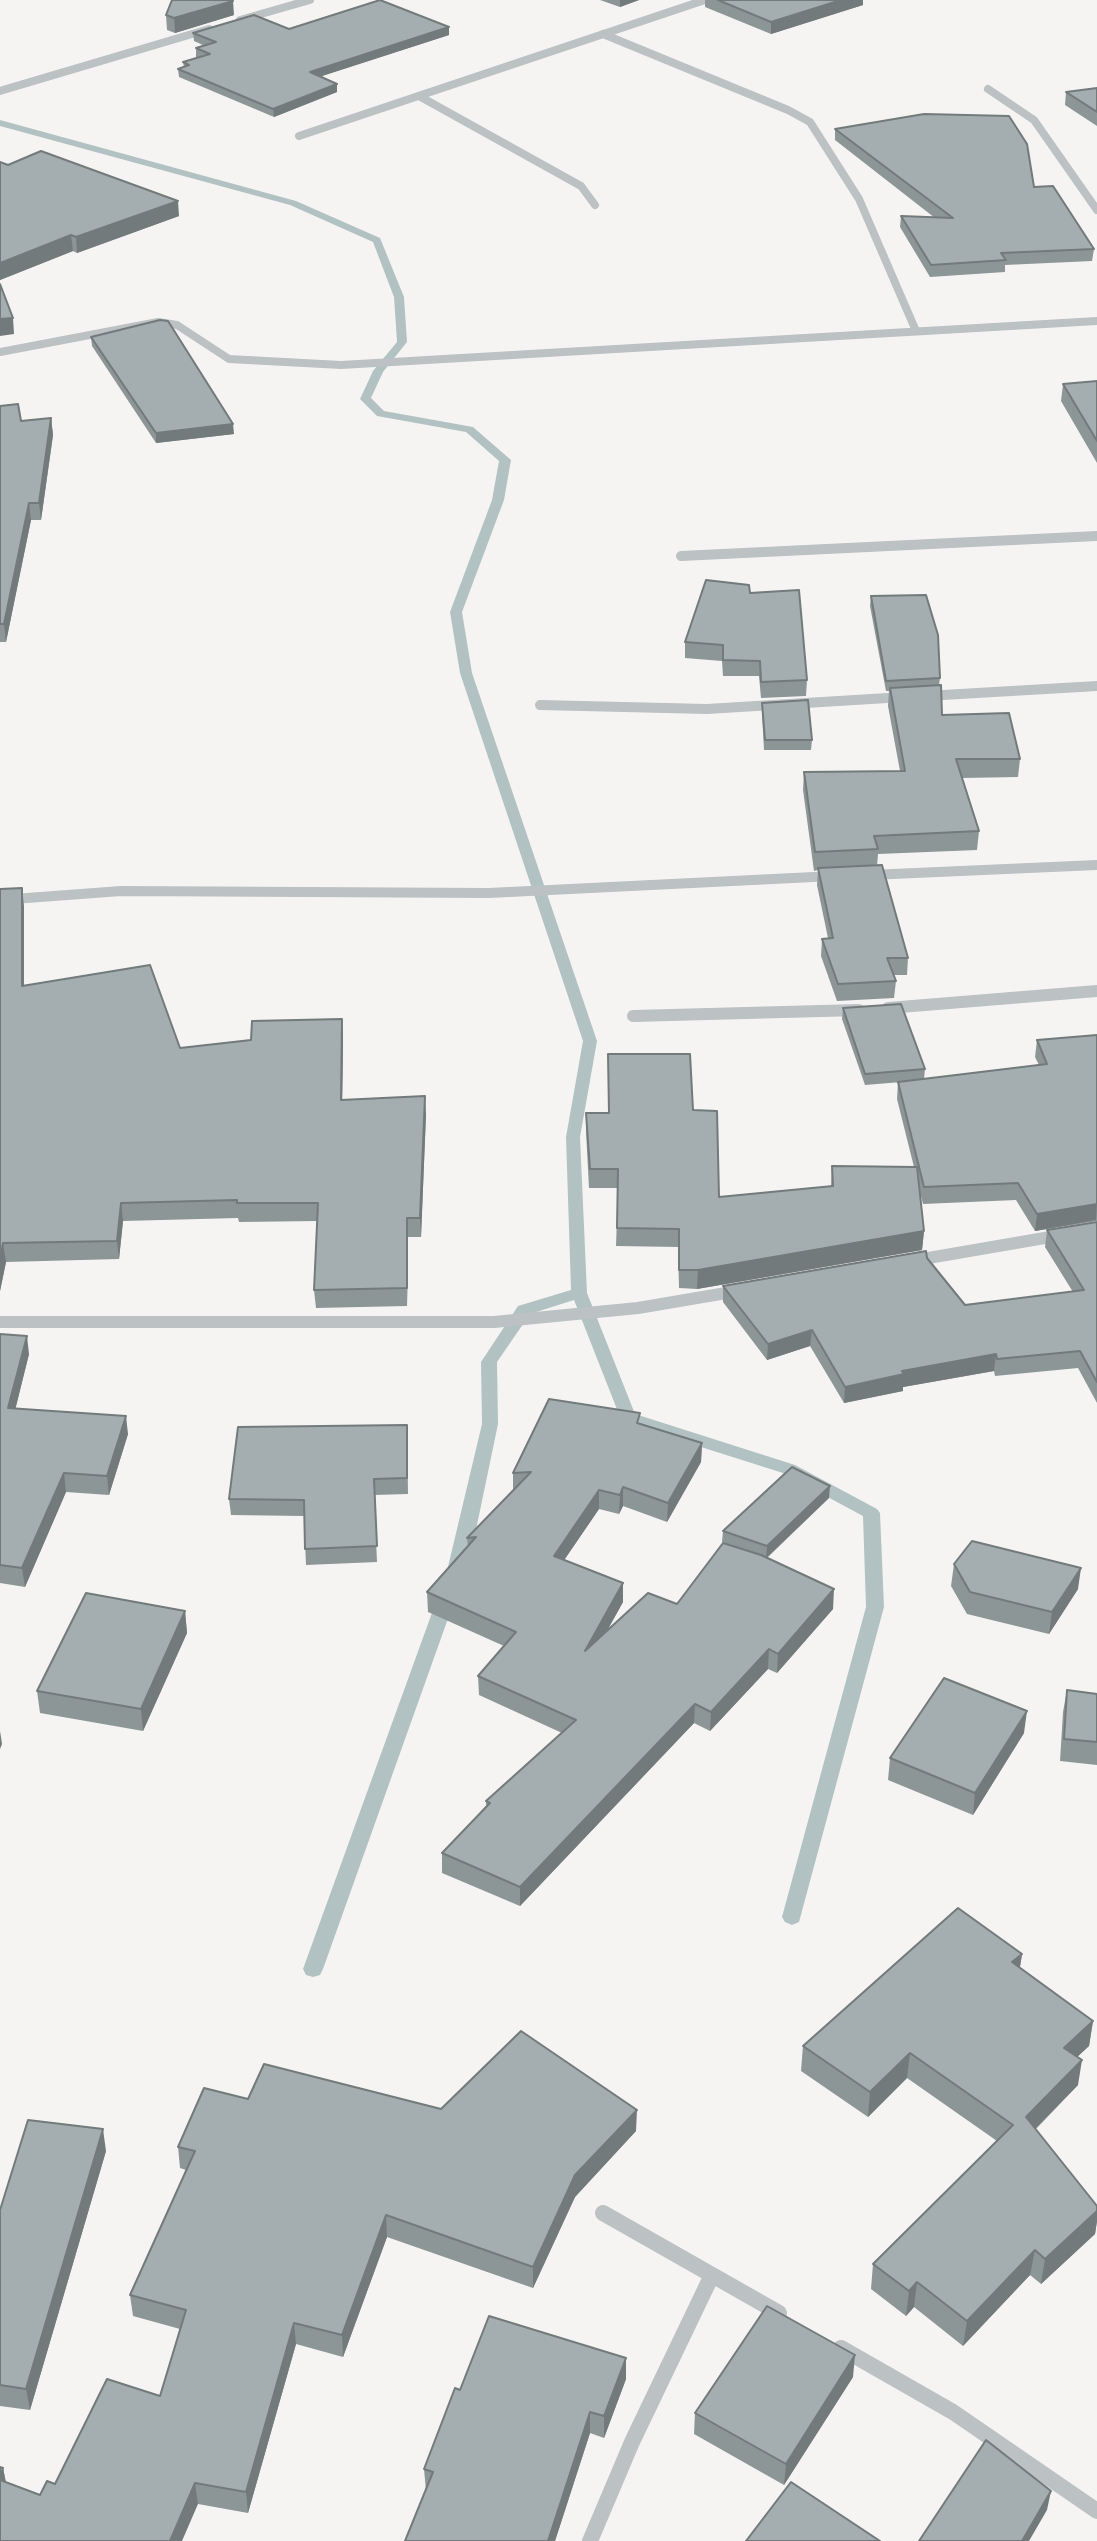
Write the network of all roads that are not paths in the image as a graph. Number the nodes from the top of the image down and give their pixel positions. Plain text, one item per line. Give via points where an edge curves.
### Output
1 (310, 0) edge
2 (705, 0) edge
3 (230, 23) edge
4 (217, 27) edge
5 (603, 34) junction
6 (989, 89) dead end
7 (0, 91) edge
8 (419, 96) junction
9 (299, 136) dead end
10 (595, 205) dead end
11 (1097, 210) edge
12 (1097, 321) edge
13 (916, 331) junction
14 (0, 352) edge
15 (1097, 536) edge
16 (681, 556) dead end
17 (1097, 686) edge
18 (540, 705) dead end
19 (1097, 864) edge
20 (853, 875) edge
21 (840, 876) edge
22 (0, 900) edge
23 (1097, 991) edge
24 (633, 1016) dead end
25 (1070, 1234) edge
26 (894, 1264) edge
27 (746, 1290) edge
28 (0, 1322) edge
29 (604, 2213) dead end
30 (712, 2275) junction
31 (796, 2323) edge
32 (820, 2337) edge
33 (1097, 2511) edge
34 (590, 2541) edge

1 - 3 street
2 - 5 street
4 - 7 street
5 - 8 street
5 - 13 street via 810,122 859,199
6 - 11 street via 1034,120
8 - 9 street
8 - 10 street via 581,186
12 - 13 street
13 - 14 street via 341,365 229,359 177,324 158,322
15 - 16 street
17 - 18 street via 707,709
19 - 20 street
21 - 22 street via 489,892 121,891
23 - 24 street via 870,1009
25 - 26 street
27 - 28 street via 638,1308 494,1322
29 - 30 street
30 - 31 street
30 - 34 street
32 - 33 street via 953,2412

